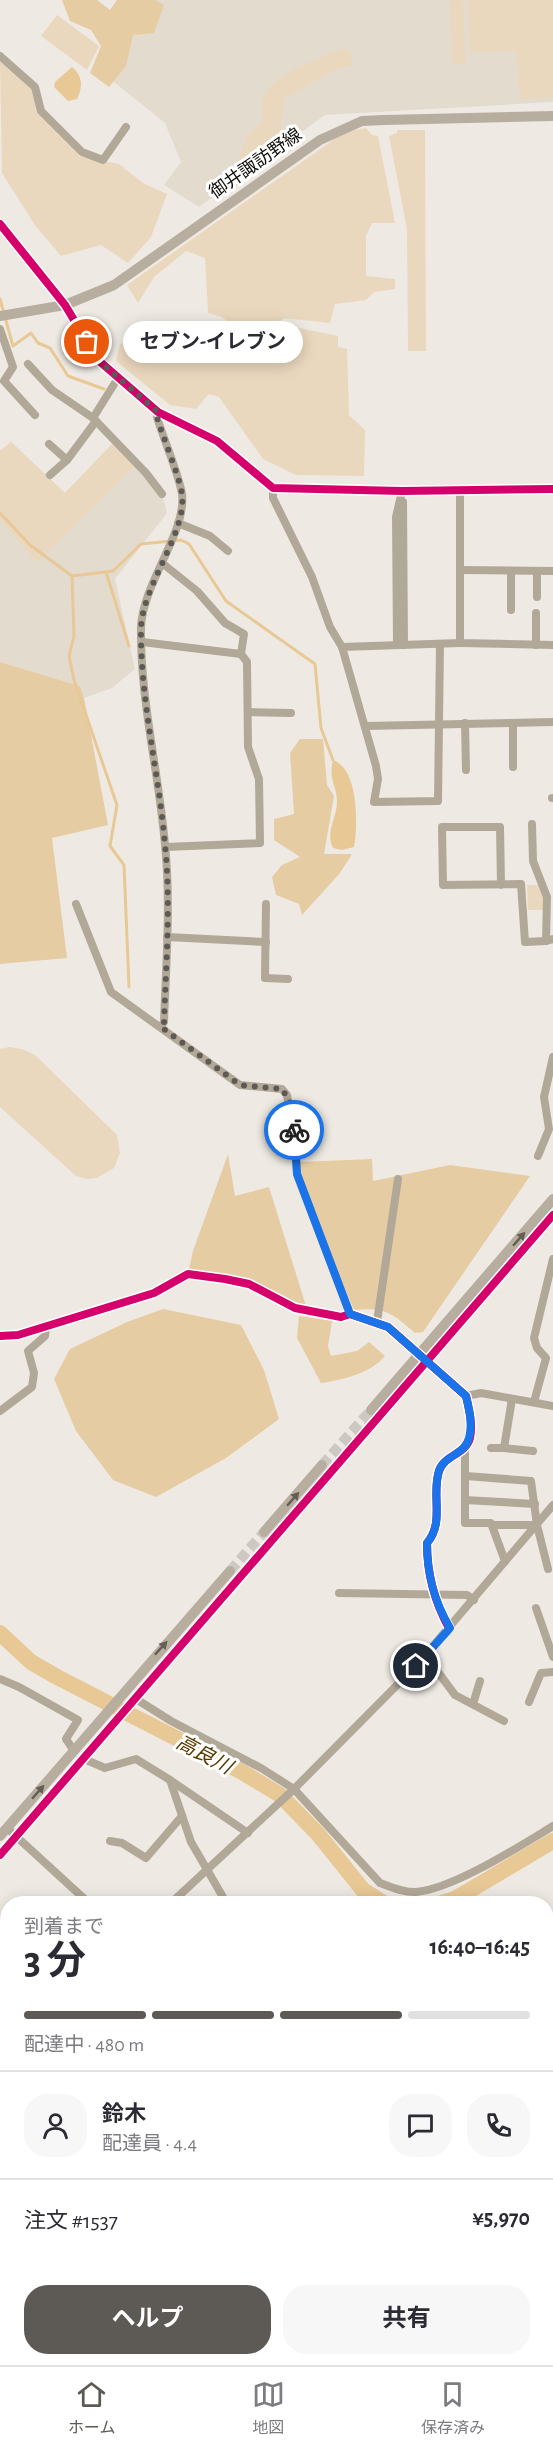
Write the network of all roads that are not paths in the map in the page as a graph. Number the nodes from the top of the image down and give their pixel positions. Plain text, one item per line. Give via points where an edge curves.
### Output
1 (0, 56) edge
2 (553, 116) edge
3 (126, 127) dead end
4 (0, 224) edge
5 (65, 305) junction
6 (0, 315) edge
7 (0, 329) edge
8 (28, 364) dead end
9 (118, 378) junction
10 (158, 412) junction
11 (35, 415) dead end
12 (94, 420) junction
13 (49, 444) dead end
14 (67, 460) junction
15 (50, 475) dead end
16 (273, 488) junction
17 (553, 489) edge
18 (460, 490) junction
19 (402, 492) junction
20 (162, 494) dead end
21 (178, 523) junction
22 (228, 551) dead end
23 (162, 562) junction
24 (460, 570) junction
25 (511, 571) junction
26 (537, 571) junction
27 (553, 571) edge
28 (537, 597) dead end
29 (511, 610) dead end
30 (536, 613) dead end
31 (142, 642) junction
32 (460, 643) junction
33 (440, 644) junction
34 (401, 645) junction
35 (536, 645) junction
36 (553, 645) edge
37 (342, 647) junction
38 (241, 654) junction
39 (248, 712) junction
40 (291, 713) dead end
41 (553, 722) edge
42 (439, 723) junction
43 (465, 723) junction
44 (513, 723) junction
45 (366, 726) junction
46 (513, 767) dead end
47 (465, 770) dead end
48 (532, 824) dead end
49 (166, 847) junction
50 (501, 885) junction
51 (76, 904) dead end
52 (266, 904) dead end
53 (167, 937) junction
54 (550, 940) edge
55 (266, 942) junction
56 (288, 979) dead end
57 (161, 1027) junction
58 (553, 1057) edge
59 (538, 1156) dead end
60 (398, 1179) dead end
61 (553, 1199) edge
62 (553, 1215) edge
63 (553, 1259) edge
64 (350, 1314) junction
65 (377, 1322) junction
66 (46, 1326) junction
67 (0, 1336) edge
68 (422, 1358) junction
69 (466, 1396) junction
70 (512, 1399) junction
71 (534, 1402) junction
72 (553, 1406) edge
73 (0, 1411) edge
74 (374, 1414) tunnel mouth
75 (465, 1448) junction
76 (491, 1448) dead end
77 (504, 1448) junction
78 (533, 1451) dead end
79 (325, 1469) tunnel mouth
80 (466, 1476) junction
81 (465, 1500) junction
82 (536, 1504) junction
83 (553, 1505) edge
84 (493, 1525) junction
85 (537, 1525) junction
86 (268, 1536) tunnel mouth
87 (505, 1561) junction
88 (548, 1569) dead end
89 (230, 1571) tunnel mouth
90 (238, 1580) tunnel mouth
91 (339, 1593) dead end
92 (434, 1593) junction
93 (474, 1600) junction
94 (536, 1608) dead end
95 (450, 1628) junction
96 (426, 1656) junction
97 (553, 1657) edge
98 (553, 1672) edge
99 (0, 1679) edge
100 (480, 1681) dead end
101 (136, 1699) junction
102 (529, 1702) dead end
103 (473, 1704) junction
104 (504, 1721) dead end
105 (74, 1750) junction
106 (84, 1759) junction
107 (170, 1780) junction
108 (294, 1789) junction
109 (182, 1816) junction
110 (553, 1826) edge
111 (2, 1829) edge
112 (248, 1833) junction
113 (16, 1836) junction
114 (110, 1841) dead end
115 (0, 1854) edge
116 (206, 1870) junction
117 (81, 1896) edge
118 (178, 1896) edge
119 (222, 1896) edge

1 - 3 street via 35,87 41,111 81,152 103,160
2 - 5 street, 御井諏訪野線 via 362,121 340,129 114,285
4 - 5 street
5 - 6 street, 御井諏訪野線
5 - 9 street via 98,360
7 - 11 street via 13,367 4,381
8 - 12 street via 52,390
9 - 10 street
9 - 12 street
10 - 16 street via 217,441
10 - 21 street via 182,495
12 - 14 street
12 - 20 street
13 - 14 street
14 - 15 street
16 - 19 street
16 - 37 street via 273,498
17 - 18 street
18 - 19 street
18 - 24 street
19 - 34 street
21 - 22 street via 210,536
21 - 23 street
23 - 31 street via 144,609
23 - 38 street via 197,591 225,623 244,634
24 - 25 street
24 - 32 street
25 - 26 street
25 - 29 street
26 - 27 street
26 - 28 street
30 - 35 street
31 - 38 street
31 - 49 street
32 - 33 street
32 - 35 street
33 - 34 street
33 - 42 street
34 - 37 street
35 - 36 street
37 - 45 street
38 - 39 street via 247,662
39 - 40 street
39 - 49 street via 248,747 259,779 260,843
41 - 44 street
42 - 43 street
42 - 45 street
42 - 45 street via 438,801 374,802 376,766
43 - 44 street
43 - 47 street
44 - 46 street
48 - 54 street via 533,861 547,897
49 - 53 street
50 - 50 street via 443,885 442,827 500,827
50 - 54 street via 520,884 525,942
51 - 57 street via 111,992
52 - 55 street
53 - 55 street
53 - 57 street
55 - 56 street via 265,978
57 - 64 street via 240,1085 282,1089 287,1095 297,1174
58 - 59 street via 544,1097 549,1129
60 - 65 street
68 -> 61 street
62 - 68 street
63 - 71 street via 535,1332 537,1348 546,1358
64 - 65 street
64 - 66 street via 341,1317 295,1308 249,1284 188,1275 154,1293
65 - 68 street
66 - 67 street
66 - 73 street via 45,1336 28,1351 34,1373 32,1387
68 - 69 street
68 - 74 street
69 - 70 street via 481,1393
69 - 75 street via 470,1437
70 - 71 street
70 - 77 street
71 - 72 street
75 - 80 street
75 - 92 street via 446,1461 437,1476 436,1526 427,1543 427,1566
76 - 77 street
77 - 78 street
79 - 86 street
80 - 81 street
80 - 82 street via 531,1480
81 - 82 street
81 - 84 street via 465,1523
82 - 85 street
83 - 85 street
84 - 85 street
84 - 87 street
85 - 87 street
85 - 88 street
87 - 93 street
105 -> 89 street
90 - 101 street
91 - 92 street
92 - 93 street via 467,1595
92 - 95 street
93 - 95 street
94 - 97 street
95 - 96 street
96 - 103 street via 455,1695
96 - 108 street
98 - 102 street via 541,1673
99 - 105 street via 78,1720 66,1739
100 - 103 street
101 - 106 street
101 - 108 street
103 - 104 street
111 -> 105 street
106 - 107 street via 105,1768 136,1759
106 - 113 street
107 - 109 street
107 - 112 street
108 - 110 street via 380,1883 400,1890 434,1888
108 - 112 street
109 - 114 street via 146,1858 122,1843
109 - 116 street
111 - 113 street
112 - 116 street
113 - 115 street
113 - 117 street
116 - 118 street
116 - 119 street

